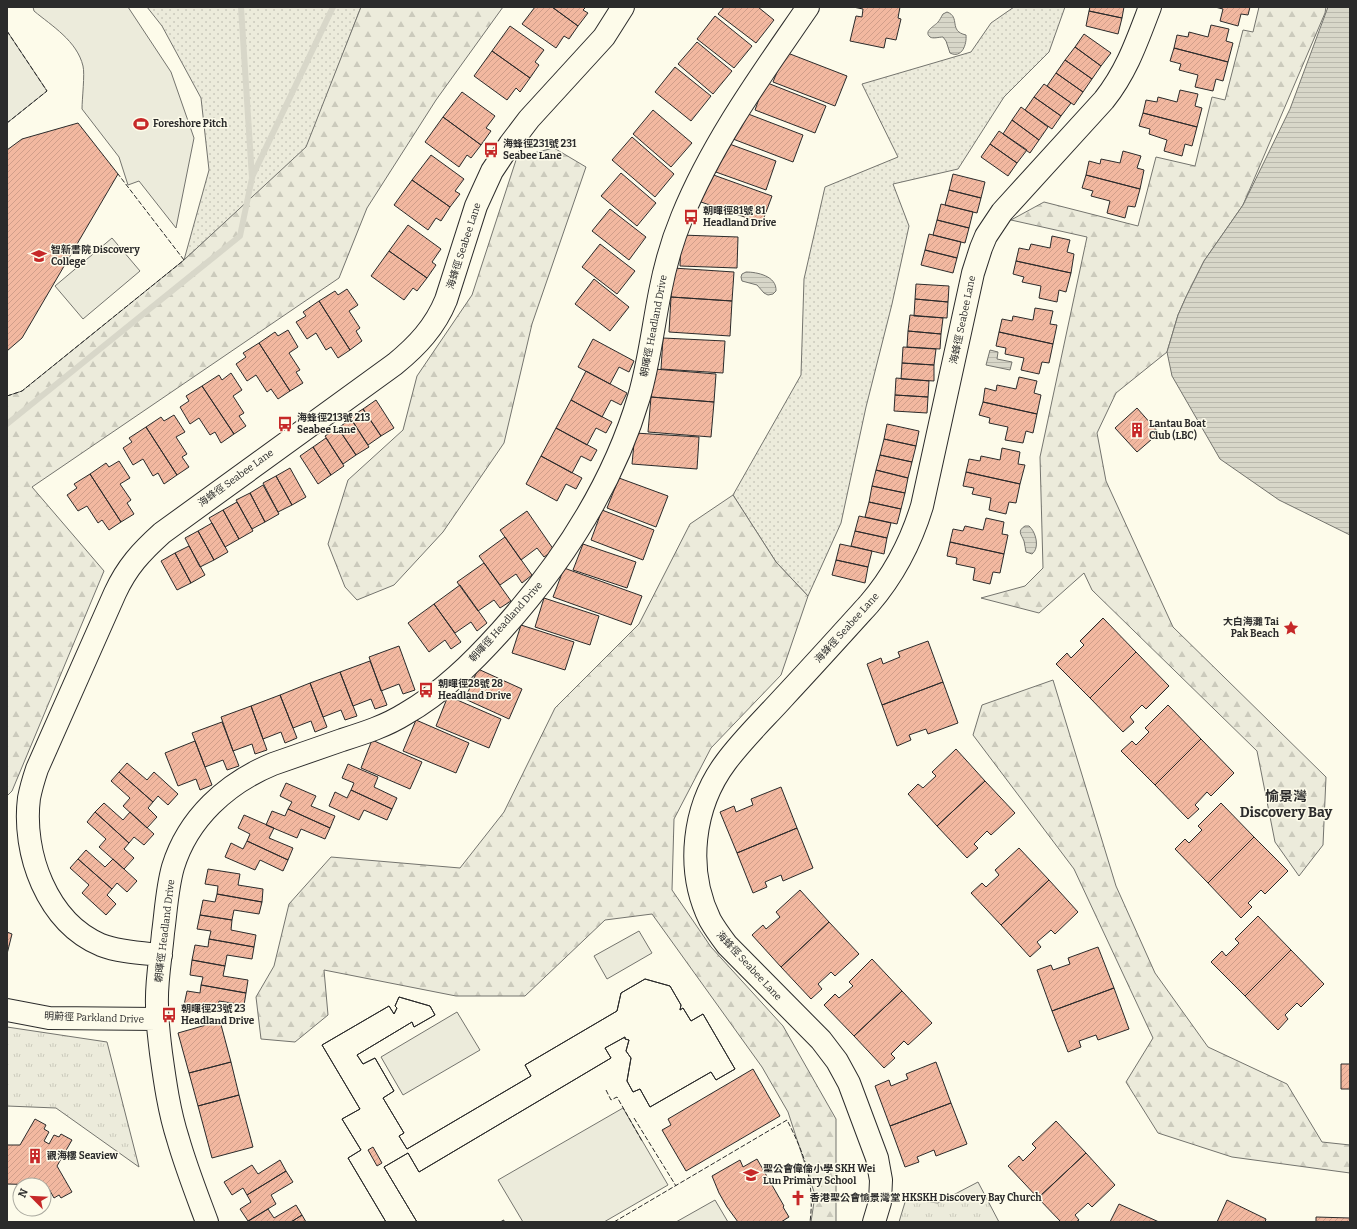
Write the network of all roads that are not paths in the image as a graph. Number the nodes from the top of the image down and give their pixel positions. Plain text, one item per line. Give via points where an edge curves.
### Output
1 (623, 7) edge
2 (808, 7) edge
3 (1150, 7) edge
4 (161, 955) junction
5 (7, 1010) edge
6 (157, 1019) junction
7 (207, 1222) edge
8 (874, 1222) edge

1 - 4 street, 海蜂徑 Seabee Lane via 604,37 540,107 492,171 476,206 443,307 421,340 394,364 162,533 128,568 115,592 37,769 29,799 30,846 38,874 49,896 67,921 79,931 112,948
2 - 4 street, 朝暉徑 Headland Drive via 722,138 685,210 664,274 646,368 634,414 604,484 567,548 532,596 490,644 449,683 426,700 387,724 256,771 211,804 179,851 167,903
3 - 8 street, 海蜂徑 Seabee Lane via 1130,60 1114,88 1002,212 986,236 973,273 922,506 900,559 869,604 726,762 707,795 698,822 696,868 703,902 710,920 727,945 821,1040 849,1083 877,1158 881,1180 880,1202
4 - 6 street, 朝暉徑 Headland Drive
5 - 6 street, 明蔚徑 Parkland Drive via 49,1018
6 - 7 street, 朝暉徑 Headland Drive via 164,1078 172,1117

